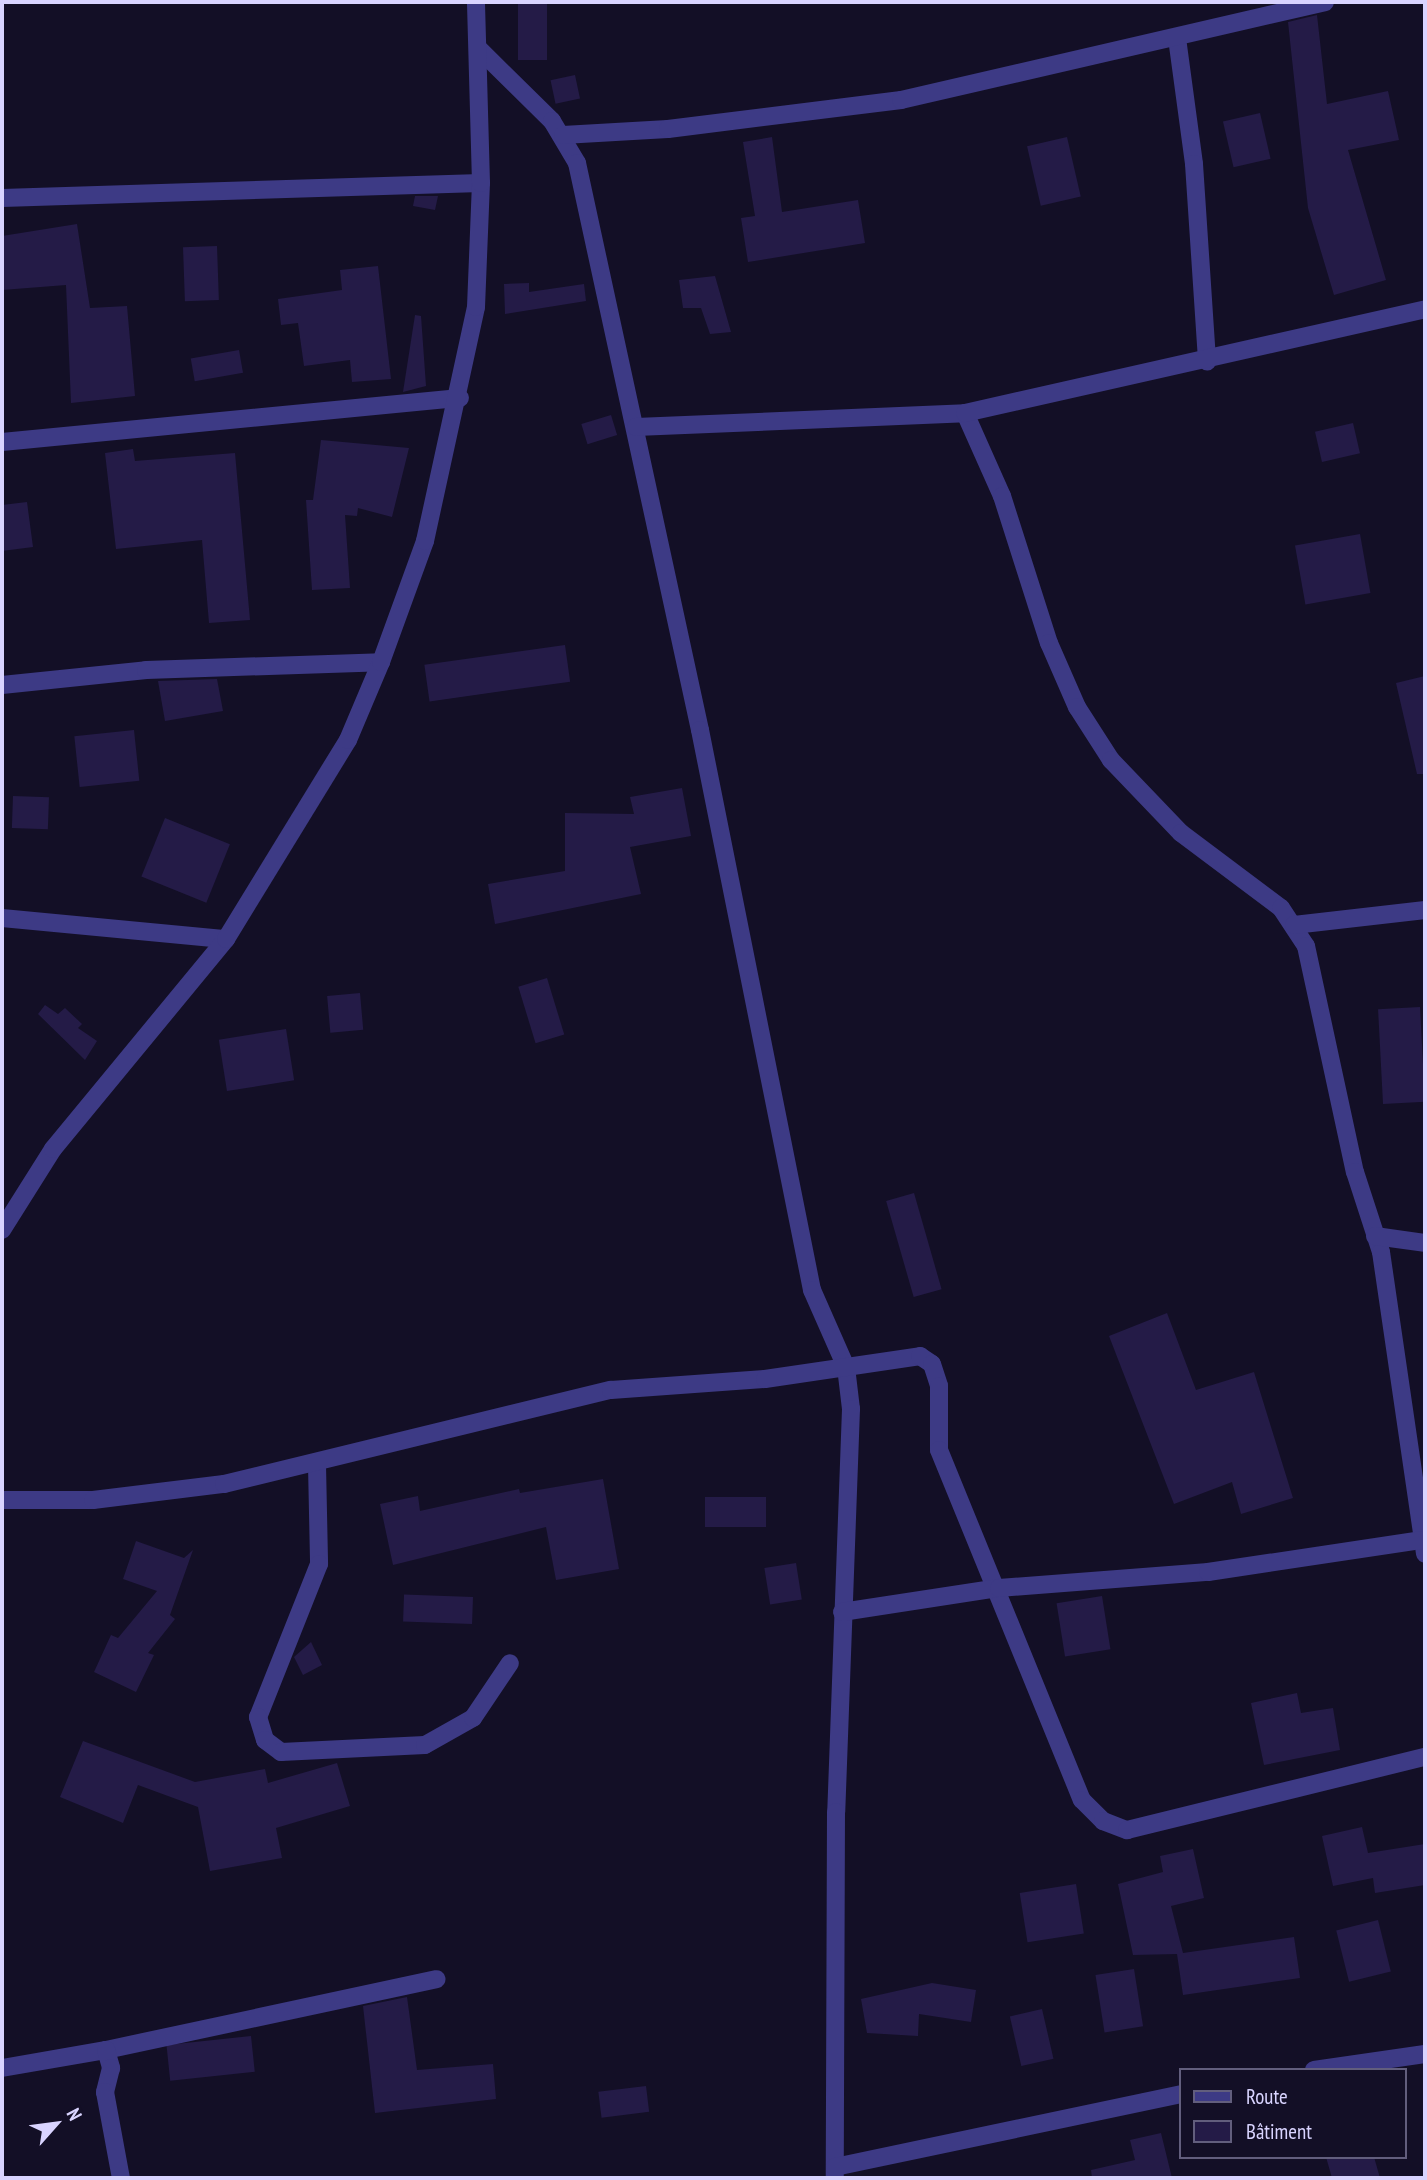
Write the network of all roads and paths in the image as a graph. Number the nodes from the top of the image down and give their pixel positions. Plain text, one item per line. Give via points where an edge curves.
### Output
1 (476, 2) edge
2 (1325, 2) edge
3 (1177, 38) junction
4 (478, 48) junction
5 (563, 135) junction
6 (481, 183) junction
7 (2, 198) edge
8 (1425, 309) edge
9 (1207, 362) junction
10 (460, 398) junction
11 (965, 413) junction
12 (636, 427) junction
13 (2, 442) edge
14 (381, 662) junction
15 (2, 685) edge
16 (1425, 910) edge
17 (2, 918) edge
18 (1294, 925) junction
19 (226, 939) junction
20 (8, 1203) edge
21 (2, 1230) edge
22 (1375, 1236) junction
23 (1425, 1243) edge
24 (846, 1367) junction
25 (317, 1465) junction
26 (2, 1500) edge
27 (1423, 1547) edge
28 (999, 1588) junction
29 (842, 1612) junction
30 (510, 1663) dead end
31 (1425, 1757) edge
32 (436, 1979) dead end
33 (106, 2050) junction
34 (1425, 2054) edge
35 (2, 2068) edge
36 (1328, 2068) edge
37 (1178, 2094) edge
38 (835, 2173) edge
39 (121, 2178) edge

1 - 4 street
2 - 3 street
3 - 5 street via 901,100 668,129
3 - 9 street via 1194,164
4 - 5 street
4 - 6 street
5 - 12 street via 577,163
6 - 7 street
6 - 10 street via 476,307
8 - 9 street
9 - 11 street
10 - 13 street
10 - 14 street via 425,541
11 - 12 street
11 - 18 street via 1002,496 1049,643 1077,707 1111,760 1181,833 1281,908
12 - 24 street via 813,1290
14 - 15 street via 146,670
14 - 19 street via 334,764
16 - 18 street
17 - 19 street
18 - 22 street via 1312,968 1355,1172
19 - 20 street
20 - 21 street
22 - 23 street
22 - 27 street
24 - 25 street via 611,1390
24 - 28 street via 920,1356 932,1364 939,1386 939,1450
24 - 29 street via 851,1409
25 - 26 street via 225,1484 93,1500
25 - 30 street via 319,1564 258,1717 265,1740 281,1752 425,1745 473,1718
27 - 28 street via 1208,1572
28 - 29 street
28 - 31 street via 1082,1800 1103,1821 1127,1830
29 - 38 street via 835,1812
32 - 33 street
33 - 35 street
33 - 39 street via 111,2068 105,2092
34 - 36 street
37 - 38 street

